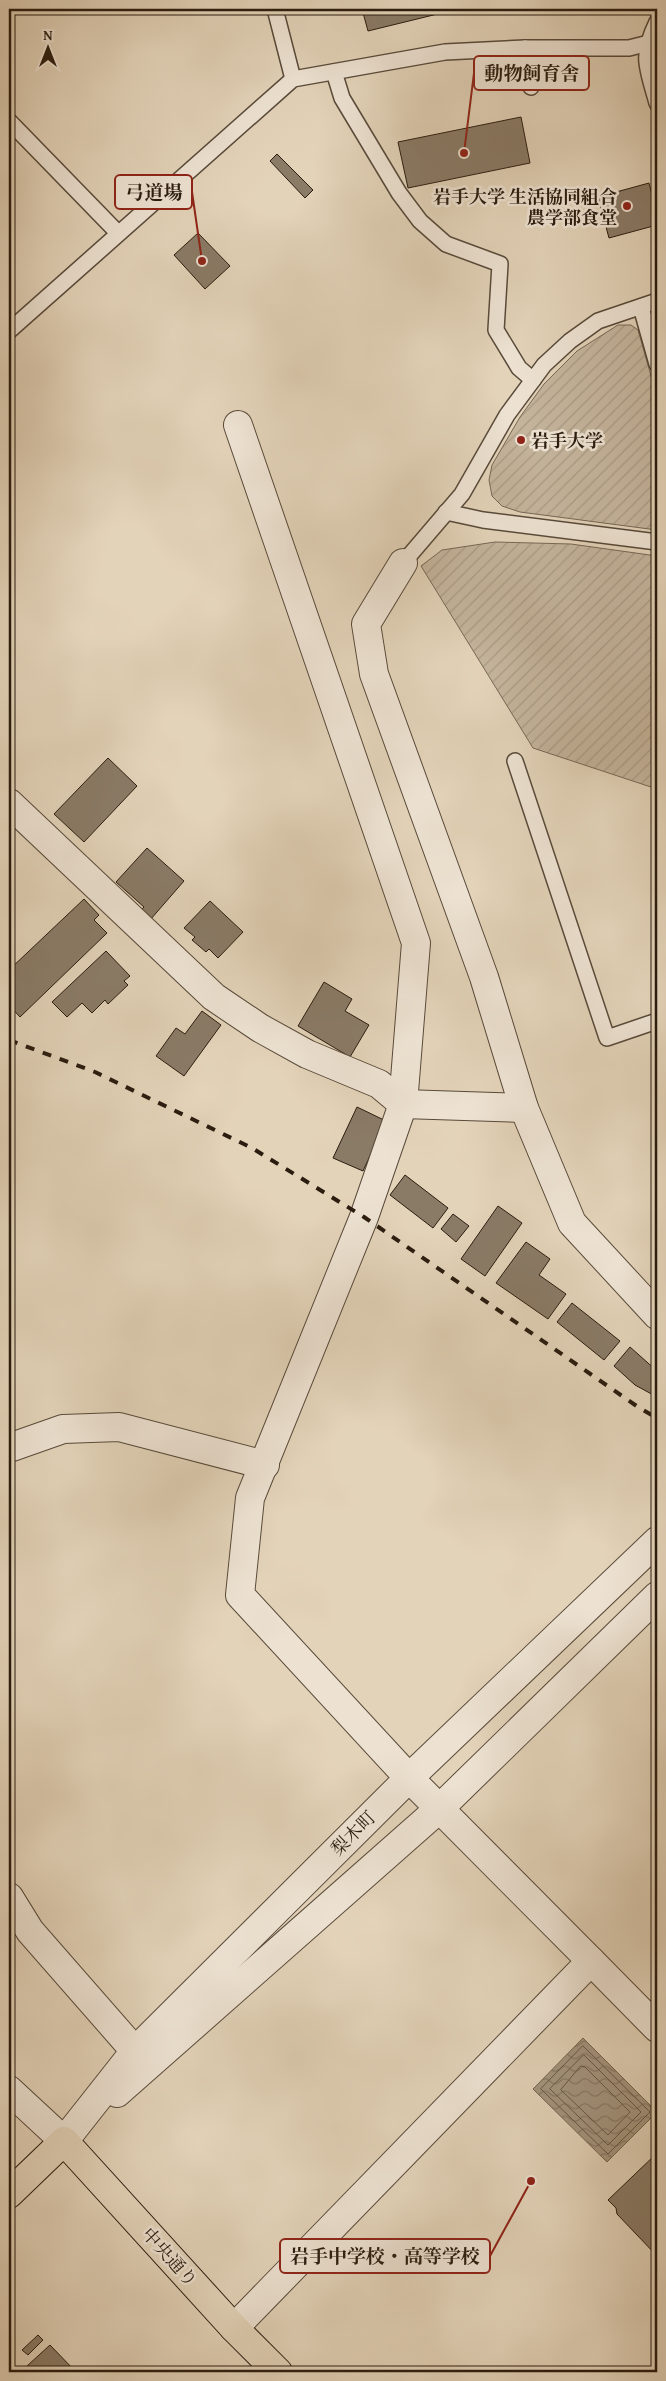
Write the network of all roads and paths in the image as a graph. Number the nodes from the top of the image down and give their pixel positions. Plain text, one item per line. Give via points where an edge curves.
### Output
1 (275, 9) edge
2 (655, 9) edge
3 (657, 15) edge
4 (657, 22) edge
5 (652, 42) edge
6 (525, 48) junction
7 (334, 72) junction
8 (293, 79) junction
9 (531, 87) dead end
10 (657, 103) edge
11 (9, 121) edge
12 (118, 233) junction
13 (657, 301) edge
14 (641, 307) junction
15 (9, 331) edge
16 (657, 364) edge
17 (533, 380) junction
18 (238, 425) dead end
19 (446, 512) junction
20 (657, 542) edge
21 (403, 563) joint
22 (515, 761) dead end
23 (9, 803) edge
24 (657, 1021) edge
25 (403, 1104) junction
26 (524, 1108) junction
27 (657, 1315) edge
28 (9, 1448) edge
29 (265, 1465) junction
30 (657, 1541) edge
31 (657, 1596) edge
32 (408, 1778) junction
33 (440, 1808) junction
34 (9, 1897) edge
35 (591, 1961) junction
36 (657, 2028) edge
37 (135, 2050) junction
38 (9, 2090) edge
39 (64, 2141) junction
40 (9, 2194) edge
41 (234, 2328) junction
42 (278, 2372) edge

1 - 8 lane
2 - 3 lane
4 - 5 lane
5 - 6 lane via 629,48
5 - 10 lane via 646,65
6 - 7 lane via 445,52
6 - 9 lane
7 - 8 lane
7 - 17 lane via 342,98 399,193 420,221 446,244 500,264 496,330 519,368
8 - 12 lane
11 - 12 lane
12 - 15 lane
13 - 14 lane
14 - 16 lane
14 - 17 lane via 598,321 570,340
17 - 19 lane via 507,415 462,494
18 - 25 street via 416,943
19 - 20 lane via 483,520
19 - 21 lane
21 - 26 street via 366,624 374,674 484,977
22 - 24 lane via 608,1038
23 - 25 street via 214,997 307,1054 379,1084
25 - 26 street
25 - 29 street via 364,1217
26 - 27 street via 572,1223
28 - 29 street via 63,1429 119,1427
29 - 32 street via 250,1498 240,1595
30 - 32 street, 梨木町
31 - 33 street
32 - 33 street
32 - 37 street, 梨木町
33 - 35 street
33 - 39 street
34 - 37 street via 30,1931
35 - 36 street
35 - 41 street
37 - 39 street, 梨木町
38 - 39 street
39 - 40 main road
39 - 41 main road, 中央通り
41 - 42 main road, 中央通り

